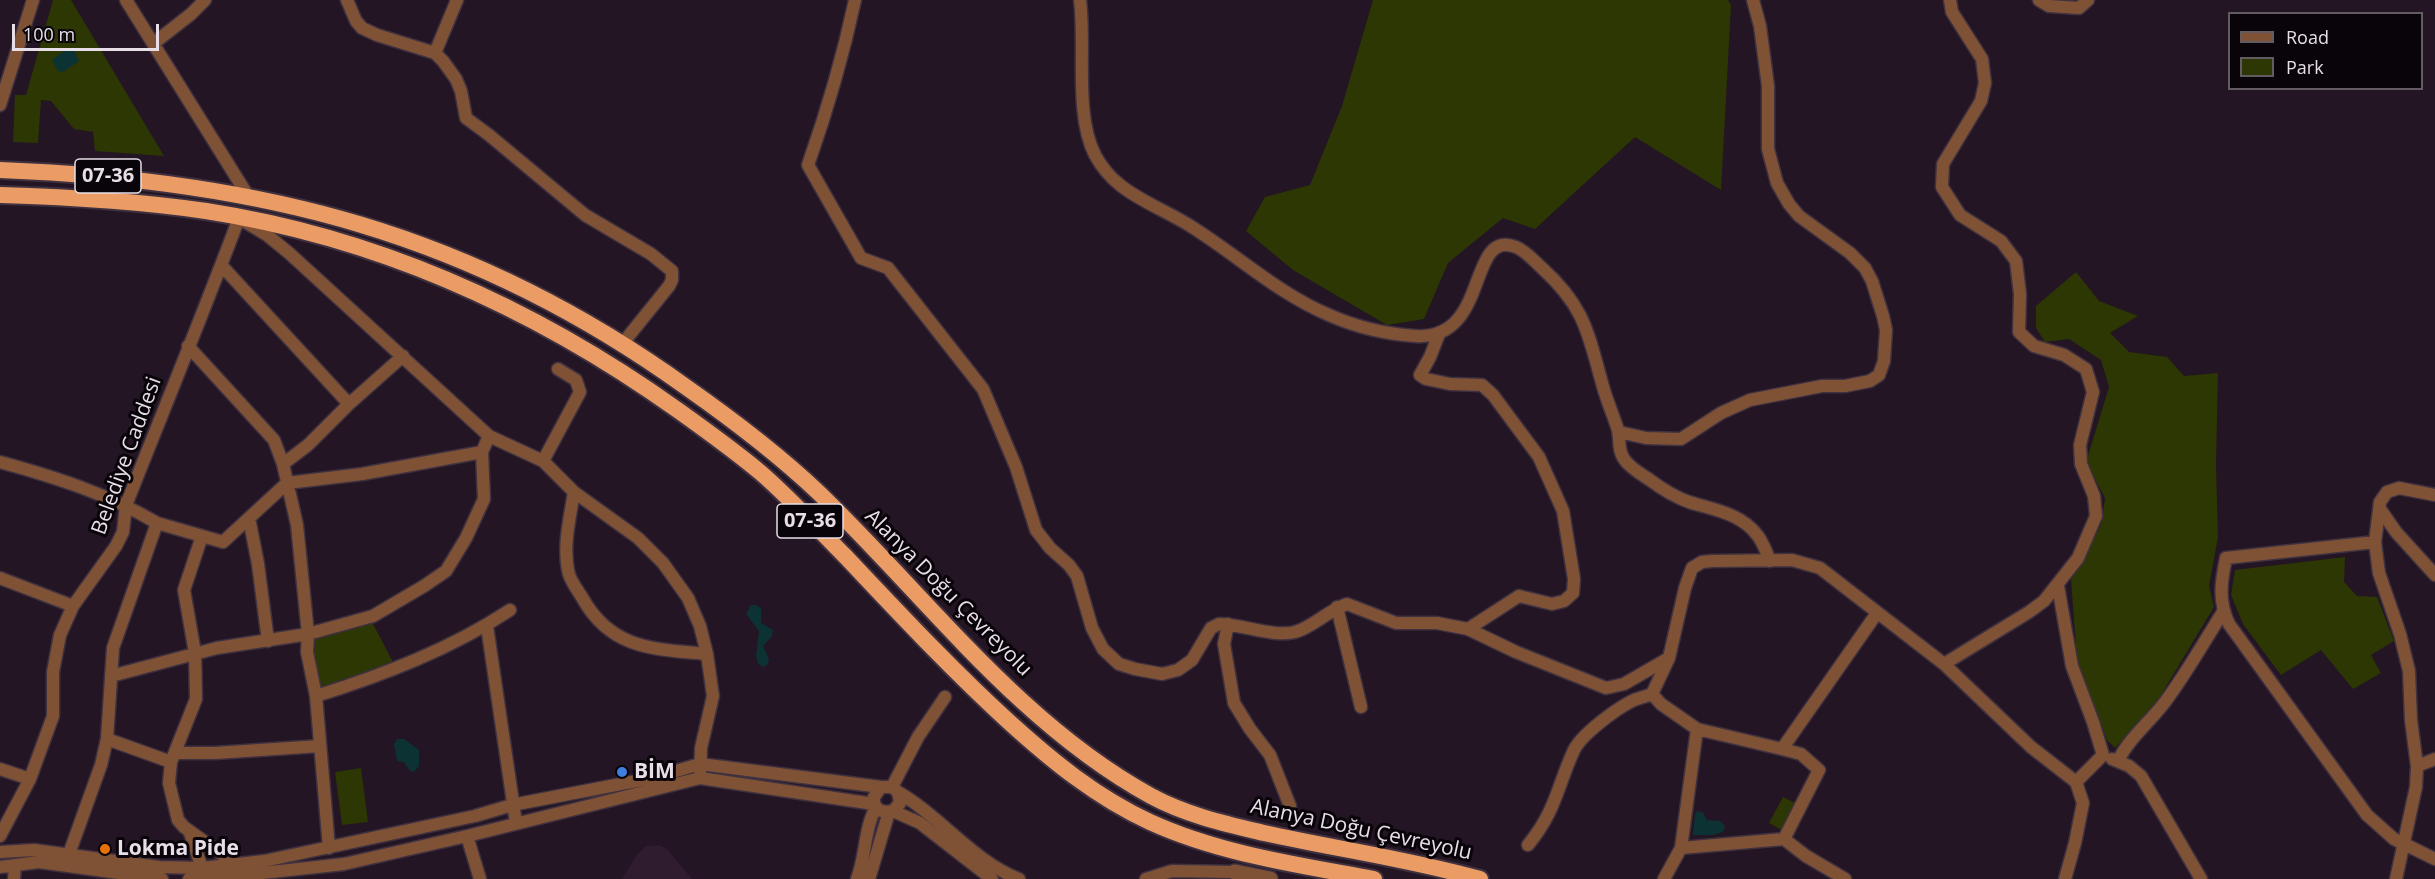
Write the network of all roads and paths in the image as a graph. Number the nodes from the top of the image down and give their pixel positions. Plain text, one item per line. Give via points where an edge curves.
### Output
1 (33, 0) edge
2 (126, 0) edge
3 (205, 0) edge
4 (347, 0) edge
5 (456, 0) edge
6 (855, 0) edge
7 (1080, 0) edge
8 (1753, 0) edge
9 (1950, 0) edge
10 (2039, 0) edge
11 (2088, 0) edge
12 (154, 43) junction
13 (435, 53) junction
14 (0, 105) edge
15 (0, 170) edge
16 (0, 195) edge
17 (248, 196) junction
18 (239, 218) junction
19 (222, 266) junction
20 (1439, 334) junction
21 (623, 343) junction
22 (188, 346) junction
23 (403, 356) junction
24 (558, 369) dead end
25 (349, 404) junction
26 (1619, 432) junction
27 (489, 436) junction
28 (482, 452) junction
29 (543, 461) junction
30 (0, 462) edge
31 (283, 464) junction
32 (286, 483) junction
33 (574, 492) junction
34 (2435, 495) edge
35 (126, 505) junction
36 (2380, 509) junction
37 (249, 518) junction
38 (157, 523) junction
39 (202, 536) junction
40 (2375, 542) junction
41 (1770, 561) junction
42 (2435, 575) edge
43 (0, 578) edge
44 (2058, 586) junction
45 (73, 606) junction
46 (1337, 607) junction
47 (510, 609) dead end
48 (2223, 612) junction
49 (1876, 613) junction
50 (1228, 624) junction
51 (487, 626) junction
52 (1468, 629) junction
53 (308, 634) junction
54 (268, 640) junction
55 (195, 653) junction
56 (707, 654) junction
57 (1669, 658) junction
58 (1944, 664) junction
59 (111, 676) junction
60 (1652, 694) junction
61 (316, 696) junction
62 (945, 698) dead end
63 (1361, 707) dead end
64 (1697, 729) junction
65 (107, 739) junction
66 (320, 746) junction
67 (1782, 749) junction
68 (2103, 755) junction
69 (173, 758) junction
70 (2435, 759) edge
71 (2118, 760) junction
72 (700, 764) junction
73 (2417, 766) junction
74 (0, 769) edge
75 (700, 778) junction
76 (30, 779) junction
77 (2076, 782) junction
78 (890, 788) junction
79 (512, 805) junction
80 (875, 805) junction
81 (1290, 806) dead end
82 (891, 812) junction
83 (516, 823) junction
84 (190, 833) junction
85 (0, 836) edge
86 (467, 836) junction
87 (1784, 839) junction
88 (1528, 845) dead end
89 (2405, 846) junction
90 (329, 848) junction
91 (1681, 848) junction
92 (0, 852) edge
93 (69, 854) junction
94 (2435, 859) edge
95 (236, 862) junction
96 (15, 865) junction
97 (0, 867) edge
98 (202, 868) junction
99 (1235, 872) junction
100 (244, 877) edge
101 (14, 879) edge
102 (162, 879) edge
103 (189, 879) edge
104 (480, 879) edge
105 (857, 879) edge
106 (869, 879) edge
107 (992, 879) edge
108 (1019, 879) edge
109 (1146, 879) edge
110 (1202, 879) edge
111 (1270, 879) edge
112 (1374, 879) edge
113 (1480, 879) edge
114 (1665, 879) edge
115 (1845, 879) edge
116 (2065, 879) edge
117 (2201, 879) edge
118 (2396, 879) edge

1 - 14 street
2 - 12 street
3 - 12 street
4 - 13 street via 362,28
5 - 13 street
6 - 50 street via 824,121 808,165 861,258 888,268 983,389 1016,467 1035,530 1077,576 1102,649 1119,664 1162,674 1178,670 1192,660 1211,628
7 - 20 street via 1084,123 1096,157 1120,185 1191,226 1327,315 1398,335
8 - 26 street via 1767,86 1768,149 1777,183 1799,216 1865,268 1886,330 1884,361 1879,375 1870,381 1750,400 1681,439
9 - 44 street via 1952,12 1982,59 1985,83 1981,101 1942,164 1942,187 1960,215 2001,241 2016,261 2019,332 2034,346 2064,355 2086,369 2092,392 2080,445 2081,464 2094,496 2096,516 2078,558
10 - 11 street via 2049,6 2079,8
12 - 17 street
13 - 21 street via 456,79 466,118 585,215 672,271 669,285
15 - 17 highway, Alanya Doğu Çevreyolu / 07-36 via 113,177
16 - 18 highway, 07-36 via 114,200
17 - 21 highway, Alanya Doğu Çevreyolu / 07-36 via 336,217 426,245 505,278
18 - 19 street, Belediye Caddesi
18 - 23 street via 267,235
18 - 112 highway, 07-36 via 300,230 421,268 553,329 614,366 762,474 985,700 1063,770 1101,797 1188,837
19 - 22 street, Belediye Caddesi
19 - 25 street
20 - 26 street via 1469,306 1487,255 1500,246 1517,248 1561,285 1575,306 1593,347
20 - 52 street via 1420,375 1450,384 1482,385 1493,395 1539,457 1563,511 1574,579 1573,593 1564,601 1552,604 1519,596
21 - 113 highway, Alanya Doğu Çevreyolu / 07-36 via 775,453 1017,695 1114,774 1155,798 1233,826 1435,866
22 - 31 street via 274,440
22 - 35 street, Belediye Caddesi
23 - 25 street
23 - 27 street
24 - 29 street via 576,380 580,392
25 - 31 street
26 - 41 street via 1619,448 1628,465 1673,495 1743,521 1760,538
27 - 28 street
27 - 29 street
28 - 32 street
28 - 53 street via 484,499 446,571 373,616
29 - 33 street
30 - 35 street via 55,477
31 - 32 street
32 - 37 street
32 - 53 street via 297,525
33 - 56 street via 638,538 663,563 688,598
33 - 56 street via 567,542 568,572 591,613 624,640 646,647
34 - 36 street via 2392,489 2383,496
35 - 38 street
35 - 45 street, Belediye Caddesi via 123,532 116,546
36 - 40 street
36 - 42 street
37 - 39 street via 223,542
37 - 54 street
38 - 39 street
38 - 59 street via 114,648
39 - 55 street via 184,590
40 - 48 street via 2226,558 2220,584
40 - 73 street via 2379,573 2409,671
41 - 49 street via 1792,560 1820,568
41 - 57 street via 1712,561 1692,568
43 - 45 street
44 - 58 street via 2029,612
44 - 68 street via 2072,666
45 - 76 street, Belediye Caddesi via 60,635 53,672 53,716
46 - 50 street via 1297,632 1279,633
46 - 52 street via 1347,604 1396,623 1437,623
46 - 63 street
47 - 51 street
48 - 71 street via 2174,690
48 - 89 street via 2367,815
49 - 58 street
49 - 67 street
50 - 81 street via 1224,644 1234,703 1270,755
51 - 61 street via 373,678
51 - 79 street
52 - 57 street via 1606,688 1624,684
53 - 54 street
53 - 61 street via 307,652
54 - 55 street
55 - 59 street
55 - 69 street via 196,699
56 - 72 street via 713,696
57 - 60 street
58 - 77 street via 2031,747
59 - 65 street
60 - 64 street
60 - 88 street via 1631,701 1575,748 1544,827
61 - 66 street
62 - 78 street
64 - 67 street
64 - 91 street
65 - 69 street
65 - 93 street via 96,783
66 - 69 street
66 - 90 street
67 - 87 street via 1801,754 1820,770
68 - 71 street
68 - 77 street
69 - 84 street via 171,794 178,820
70 - 73 street
71 - 117 street via 2140,776
72 - 75 street
72 - 78 street
72 - 79 street via 652,778
73 - 89 street
74 - 76 street
75 - 80 street
75 - 83 street
76 - 85 street, Belediye Caddesi
77 - 116 street via 2083,802
78 - 80 street via 875,793
78 - 82 street via 900,802
78 - 108 street via 916,802 1001,872
79 - 83 street
79 - 90 street
80 - 82 street via 881,811
80 - 105 street
82 - 106 street
82 - 107 street via 920,823
83 - 86 street
84 - 95 street
84 - 98 street
86 - 100 street via 344,864
86 - 104 street
87 - 91 street
87 - 115 street
89 - 94 street
89 - 118 street
90 - 95 street via 264,861
91 - 114 street
92 - 93 street
93 - 98 street via 159,867
95 - 98 street
95 - 100 street
96 - 97 street
96 - 101 street
96 - 102 street via 39,862
99 - 109 street via 1172,872
99 - 110 street
99 - 111 street
100 - 103 street

